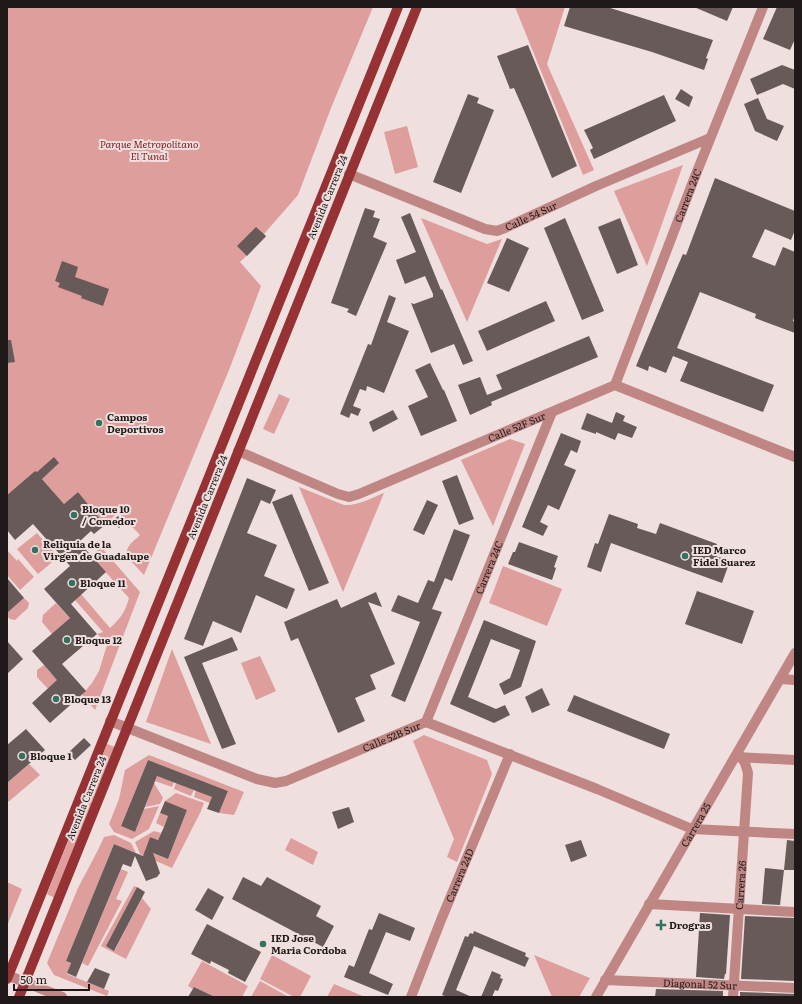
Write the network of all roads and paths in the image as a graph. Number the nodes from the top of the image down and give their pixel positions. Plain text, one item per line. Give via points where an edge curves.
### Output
1 (398, 7) edge
2 (417, 7) edge
3 (763, 7) edge
4 (710, 138) junction
5 (349, 174) junction
6 (615, 385) junction
7 (552, 412) junction
8 (238, 451) junction
9 (795, 457) edge
10 (795, 653) edge
11 (780, 679) junction
12 (795, 680) edge
13 (110, 721) junction
14 (426, 722) junction
15 (127, 728) junction
16 (510, 754) junction
17 (738, 757) junction
18 (757, 758) junction
19 (795, 760) edge
20 (748, 773) junction
21 (692, 829) junction
22 (744, 831) junction
23 (795, 834) edge
24 (649, 904) junction
25 (739, 909) junction
26 (795, 912) edge
27 (7, 976) edge
28 (606, 980) junction
29 (25, 982) junction
30 (734, 986) junction
31 (795, 988) edge
32 (19, 997) edge
33 (62, 997) edge
34 (411, 997) edge
35 (596, 997) edge
36 (733, 997) edge

1 - 13 main road, Avenida Carrera 24
2 - 5 main road, Avenida Carrera 24
3 - 4 street, Carrera 24C
4 - 5 street, Calle 54 Sur via 497,231 485,229
4 - 6 street, Carrera 24C
5 - 8 main road, Avenida Carrera 24
6 - 7 street, Calle 52F Sur
6 - 9 street
7 - 8 street, Calle 52F Sur via 349,496 338,494
7 - 14 street, Carrera 24C
8 - 15 main road, Avenida Carrera 24
10 - 11 street, Carrera 25
11 - 12 street
11 - 17 street, Carrera 25
13 - 15 street, Calle 52B Sur
13 - 27 main road, Avenida Carrera 24
14 - 15 street, Calle 52B Sur via 292,779 275,783 257,779
14 - 16 street, Calle 52B Sur
15 - 29 main road, Avenida Carrera 24
16 - 21 street, Calle 52B Sur
16 - 34 street, Carrera 24D
17 - 18 street
17 - 20 street, Carrera 26 via 745,763
17 - 21 street, Carrera 25
18 - 19 street
18 - 20 street, Carrera 26
20 - 22 street, Carrera 26
21 - 22 street
21 - 24 street, Carrera 25
22 - 23 street
22 - 25 street, Carrera 26
24 - 25 street
24 - 28 street, Carrera 25
25 - 26 street
25 - 30 street, Carrera 26
27 - 29 street
28 - 30 street, Diagonal 52 Sur
28 - 35 street, Carrera 25
29 - 32 main road, Avenida Carrera 24
29 - 33 street
30 - 31 street, Diagonal 52 Sur
30 - 36 street, Carrera 26

